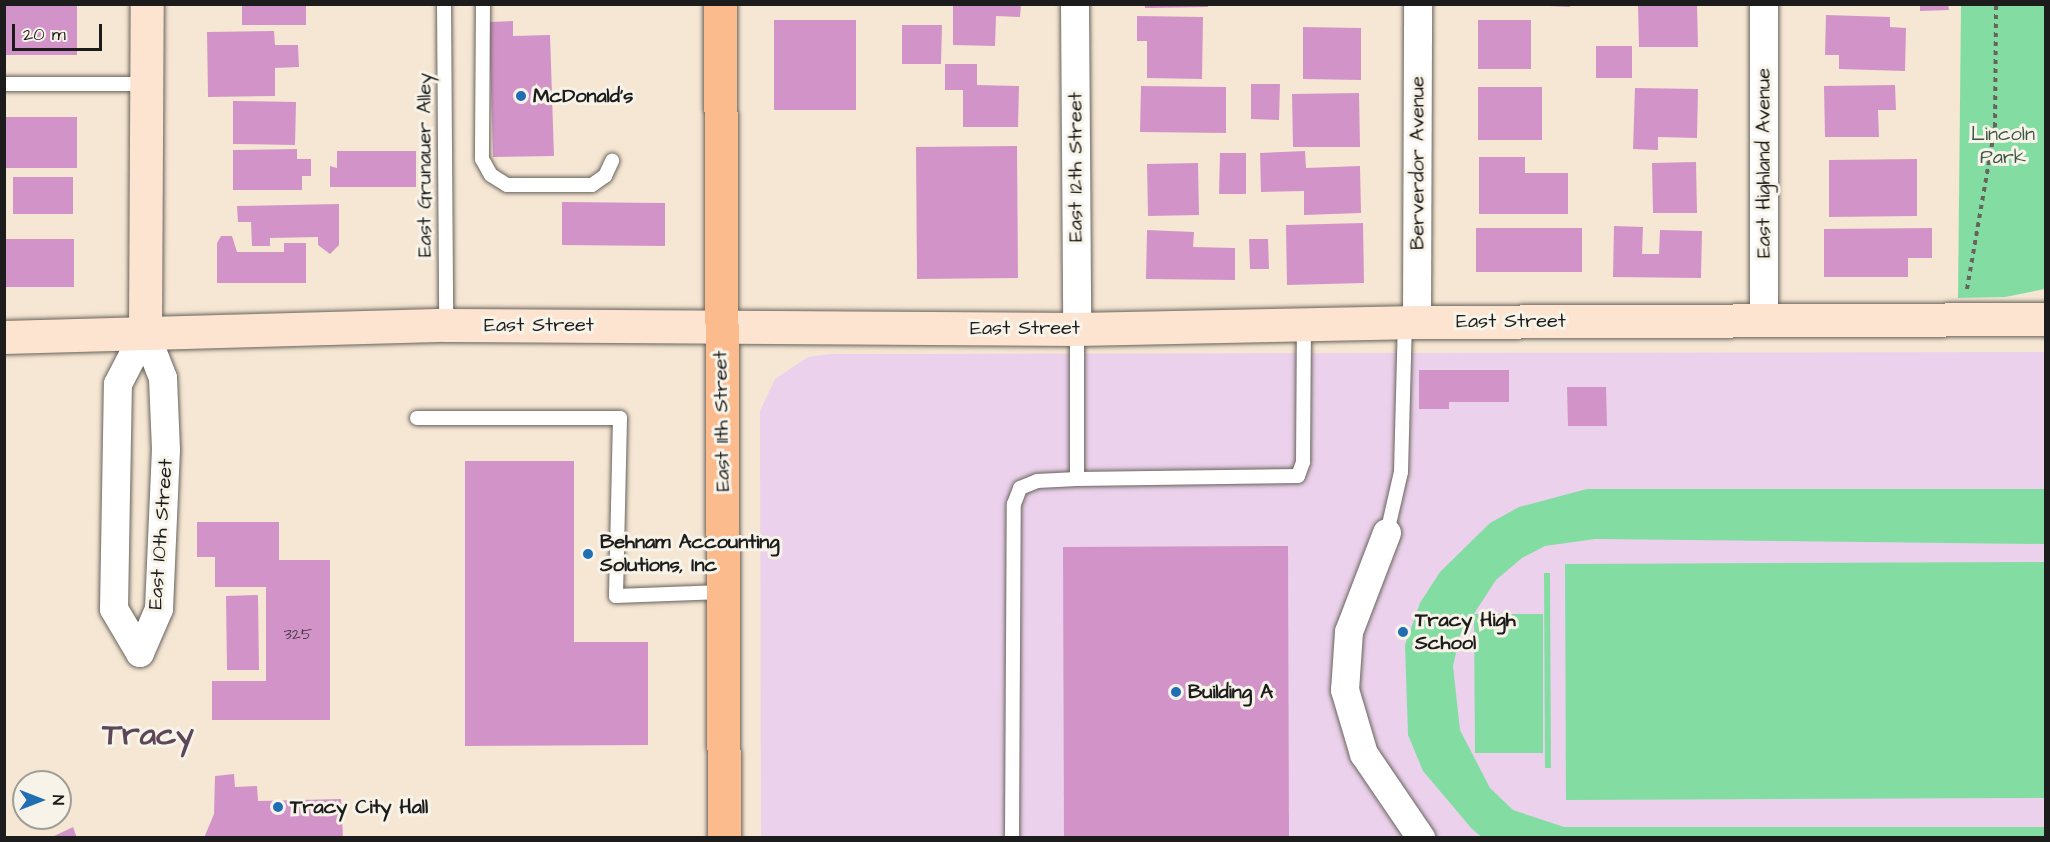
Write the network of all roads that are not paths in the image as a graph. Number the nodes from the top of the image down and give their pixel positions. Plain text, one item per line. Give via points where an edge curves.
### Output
1 (147, 4) edge
2 (444, 4) edge
3 (483, 4) edge
4 (720, 4) edge
5 (1075, 4) edge
6 (1418, 4) edge
7 (1764, 4) edge
8 (4, 84) edge
9 (147, 84) junction
10 (612, 161) dead end
11 (2046, 319) edge
12 (1764, 321) junction
13 (1411, 322) junction
14 (1304, 324) junction
15 (446, 325) junction
16 (720, 326) junction
17 (1077, 329) junction
18 (145, 332) junction
19 (4, 337) edge
20 (417, 418) dead end
21 (1077, 479) junction
22 (1387, 533) joint
23 (724, 592) junction
24 (724, 837) edge
25 (1012, 837) edge
26 (1421, 837) edge

1 - 9 street, East 10th Street
2 - 15 lane, East Grunauer Alley
3 - 10 lane via 482,159 491,174 507,185 592,185 605,176
4 - 16 main road, East 11th Street
5 - 17 street, East 12th Street
6 - 13 street, Berverdor Avenue
7 - 12 street, East Highland Avenue
8 - 9 lane
9 - 18 street, East 10th Street
11 - 12 street, East Street
12 - 13 street, East Street
13 - 14 street, East Street
13 - 22 lane via 1401,471
14 - 17 street, East Street
14 - 21 lane via 1302,470 1292,478
15 - 16 street, East Street
15 - 18 street, East Street
16 - 17 street, East Street
16 - 23 main road, East 11th Street
17 - 21 lane
18 - 18 street, East 10th Street via 118,384 114,609 140,653 159,609 166,450 164,378
18 - 19 street, East Street
20 - 23 lane via 620,418 616,596
21 - 25 lane via 1037,481 1020,488 1016,495
22 - 26 street via 1349,632 1345,690 1364,754
23 - 24 main road, East 11th Street

